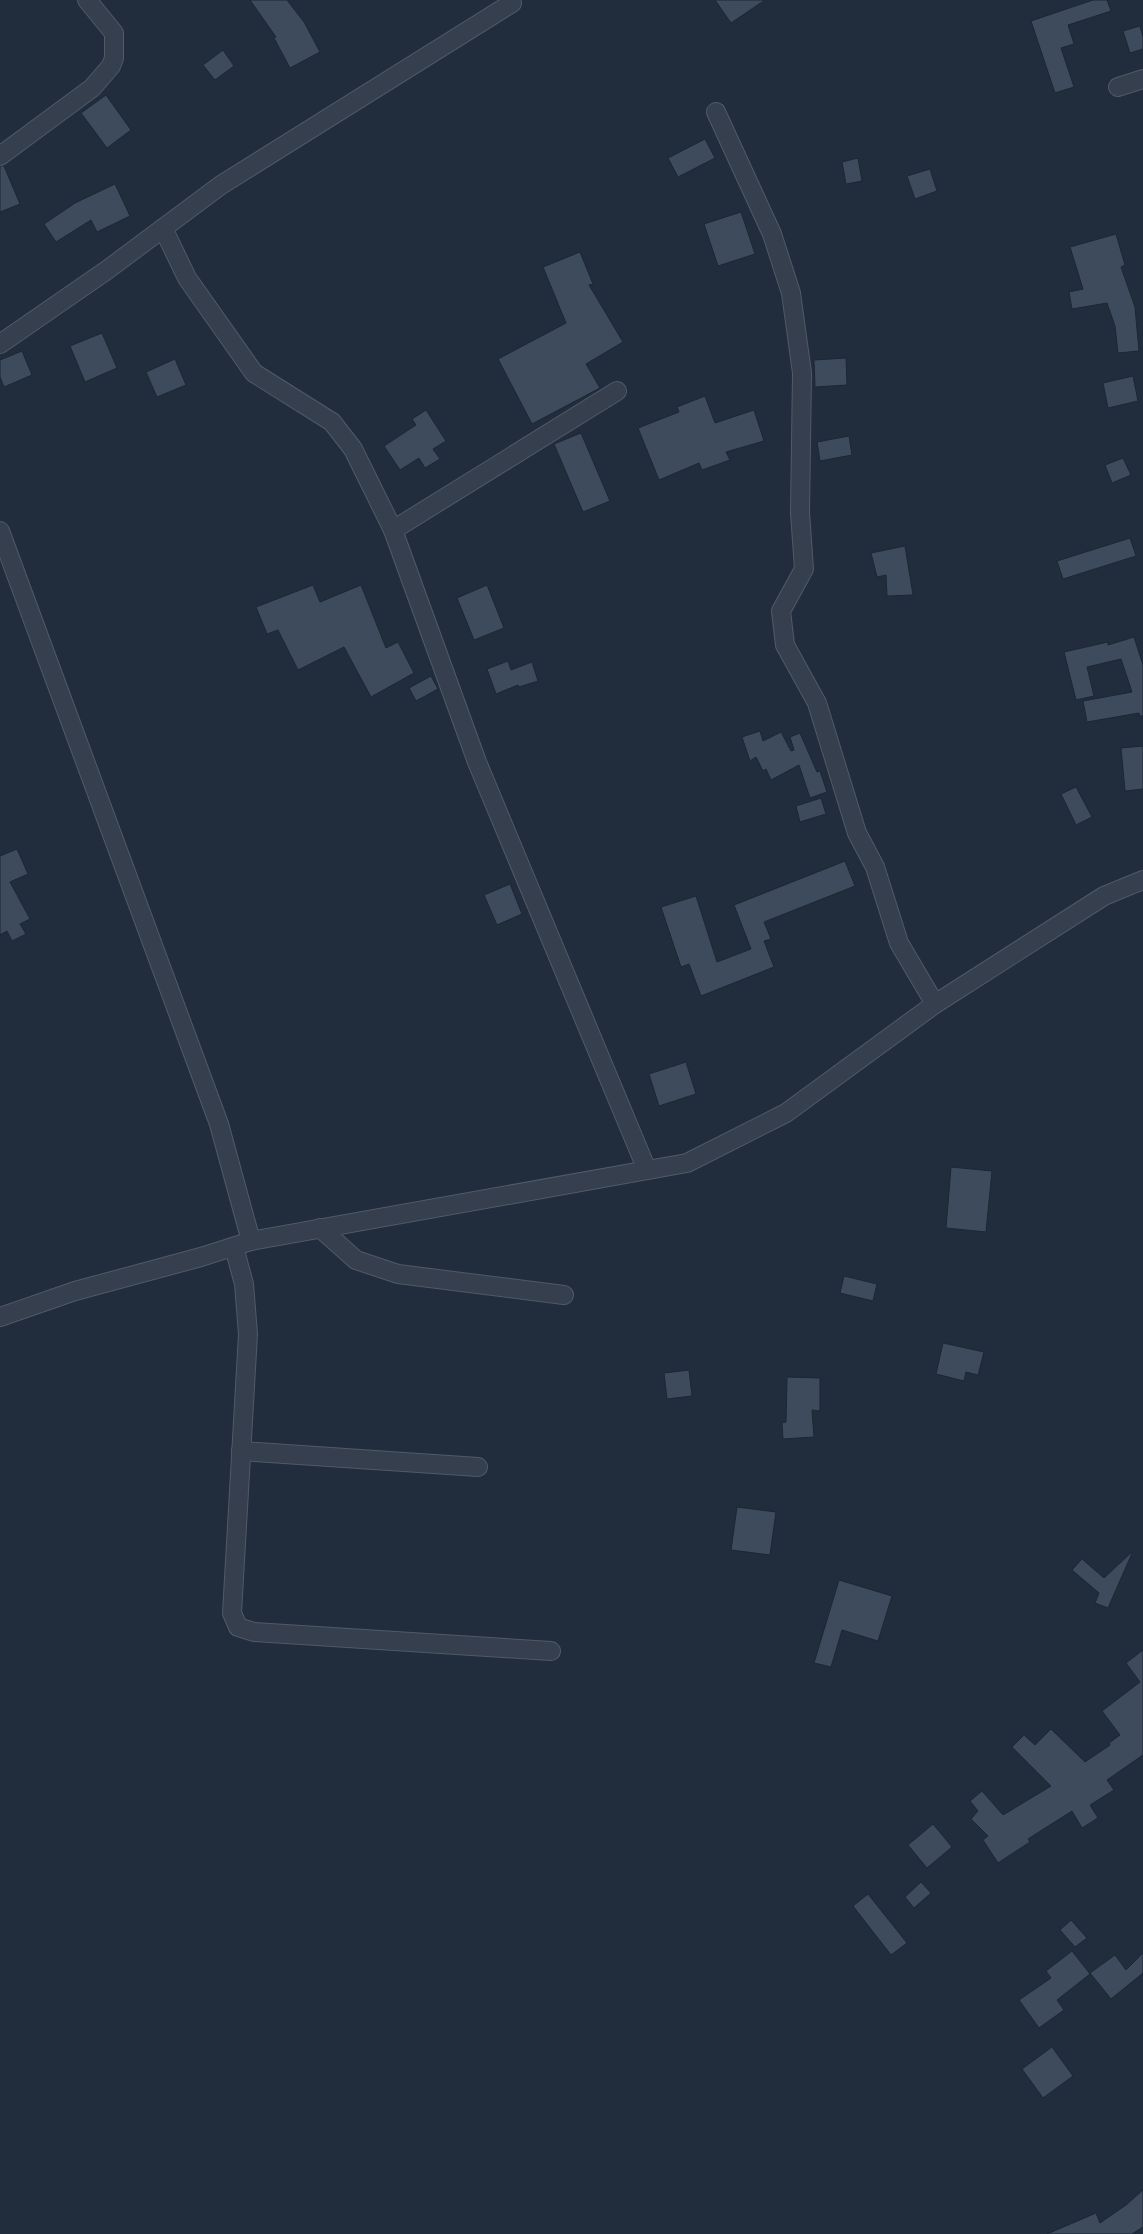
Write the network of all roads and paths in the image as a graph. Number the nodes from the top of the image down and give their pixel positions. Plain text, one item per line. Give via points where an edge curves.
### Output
1 (86, 0) edge
2 (512, 2) dead end
3 (1143, 80) edge
4 (1118, 87) dead end
5 (716, 112) dead end
6 (0, 156) edge
7 (163, 228) junction
8 (0, 344) edge
9 (617, 391) dead end
10 (393, 530) junction
11 (0, 531) edge
12 (1143, 880) edge
13 (935, 1004) junction
14 (646, 1170) junction
15 (320, 1228) junction
16 (251, 1241) junction
17 (234, 1247) junction
18 (564, 1295) dead end
19 (0, 1317) edge
20 (241, 1451) junction
21 (478, 1467) dead end
22 (552, 1651) dead end

1 - 6 street via 114,33 111,66 92,88
2 - 7 street via 221,184
3 - 4 street
5 - 13 street via 772,234 791,293 800,364 800,513 804,569 781,611 785,645 816,703 857,833 875,867 899,943
7 - 8 street
7 - 10 street via 187,278 254,373 332,422 343,435
9 - 10 street
10 - 14 street via 477,762
11 - 16 street via 220,1124
12 - 13 street via 1104,896
13 - 14 street via 786,1113 687,1162
14 - 15 street
15 - 16 street
15 - 18 street via 356,1260 398,1274
16 - 17 street
17 - 19 street via 75,1291
17 - 20 street via 244,1284 248,1334
20 - 21 street
20 - 22 street via 232,1612 238,1627 254,1632

